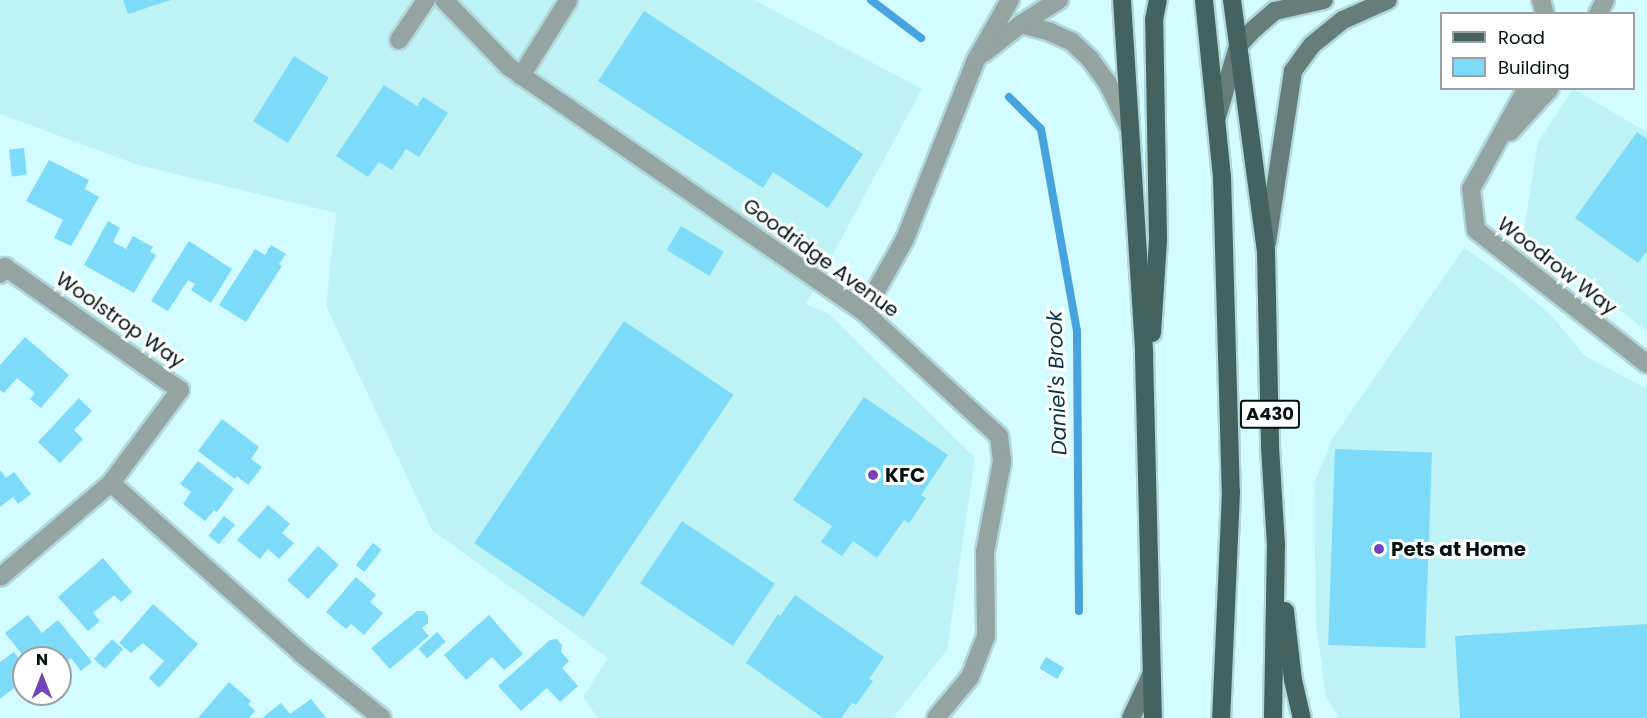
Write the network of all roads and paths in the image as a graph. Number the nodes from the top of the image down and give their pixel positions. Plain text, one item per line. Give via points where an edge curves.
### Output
1 (426, 0) edge
2 (444, 0) edge
3 (1010, 0) edge
4 (1059, 0) edge
5 (1122, 0) edge
6 (1158, 0) edge
7 (1204, 0) edge
8 (1232, 0) edge
9 (1324, 0) edge
10 (1388, 0) edge
11 (568, 1) edge
12 (1021, 24) junction
13 (399, 40) dead end
14 (1238, 46) junction
15 (976, 60) junction
16 (521, 76) junction
17 (1526, 90) edge
18 (1548, 90) edge
19 (1217, 117) junction
20 (1130, 129) junction
21 (1491, 153) junction
22 (1266, 250) junction
23 (0, 274) edge
24 (864, 312) junction
25 (1647, 364) edge
26 (1146, 431) junction
27 (111, 483) junction
28 (1276, 544) junction
29 (0, 576) edge
30 (1152, 675) junction
31 (382, 718) edge
32 (936, 718) edge
33 (1131, 718) edge
34 (1153, 718) edge
35 (1221, 718) edge
36 (1273, 718) edge
37 (1302, 718) edge

1 - 13 street
2 - 16 street, Goodridge Avenue
3 - 15 street
4 - 12 street
5 - 20 main road
6 - 26 main road via 1154,20 1158,239
7 - 19 main road, A430
8 - 14 main road, A430
9 - 14 street via 1275,11
10 - 22 street via 1342,20 1312,45 1293,71
11 - 16 street
12 - 15 street
12 - 20 street via 1071,42 1090,59 1107,82
14 - 19 street
14 - 22 main road, A430
15 - 24 street via 905,239
16 - 24 street, Goodridge Avenue
17 - 21 street, Woodrow Way
18 - 21 street, Woodrow Way
19 - 35 main road, A430 via 1231,492
20 - 26 main road
21 - 25 street, Woodrow Way via 1471,189 1476,230
22 - 28 main road, A430
23 - 27 street, Woolstrop Way via 5,267 180,390
24 - 32 street, Goodridge Avenue via 999,436 1002,462 985,552 987,636 970,677
26 - 30 main road
27 - 29 street, Woolstrop Way
27 - 31 street via 302,654
28 - 36 main road, A430
28 - 37 main road via 1293,680
30 - 33 street
30 - 34 main road

